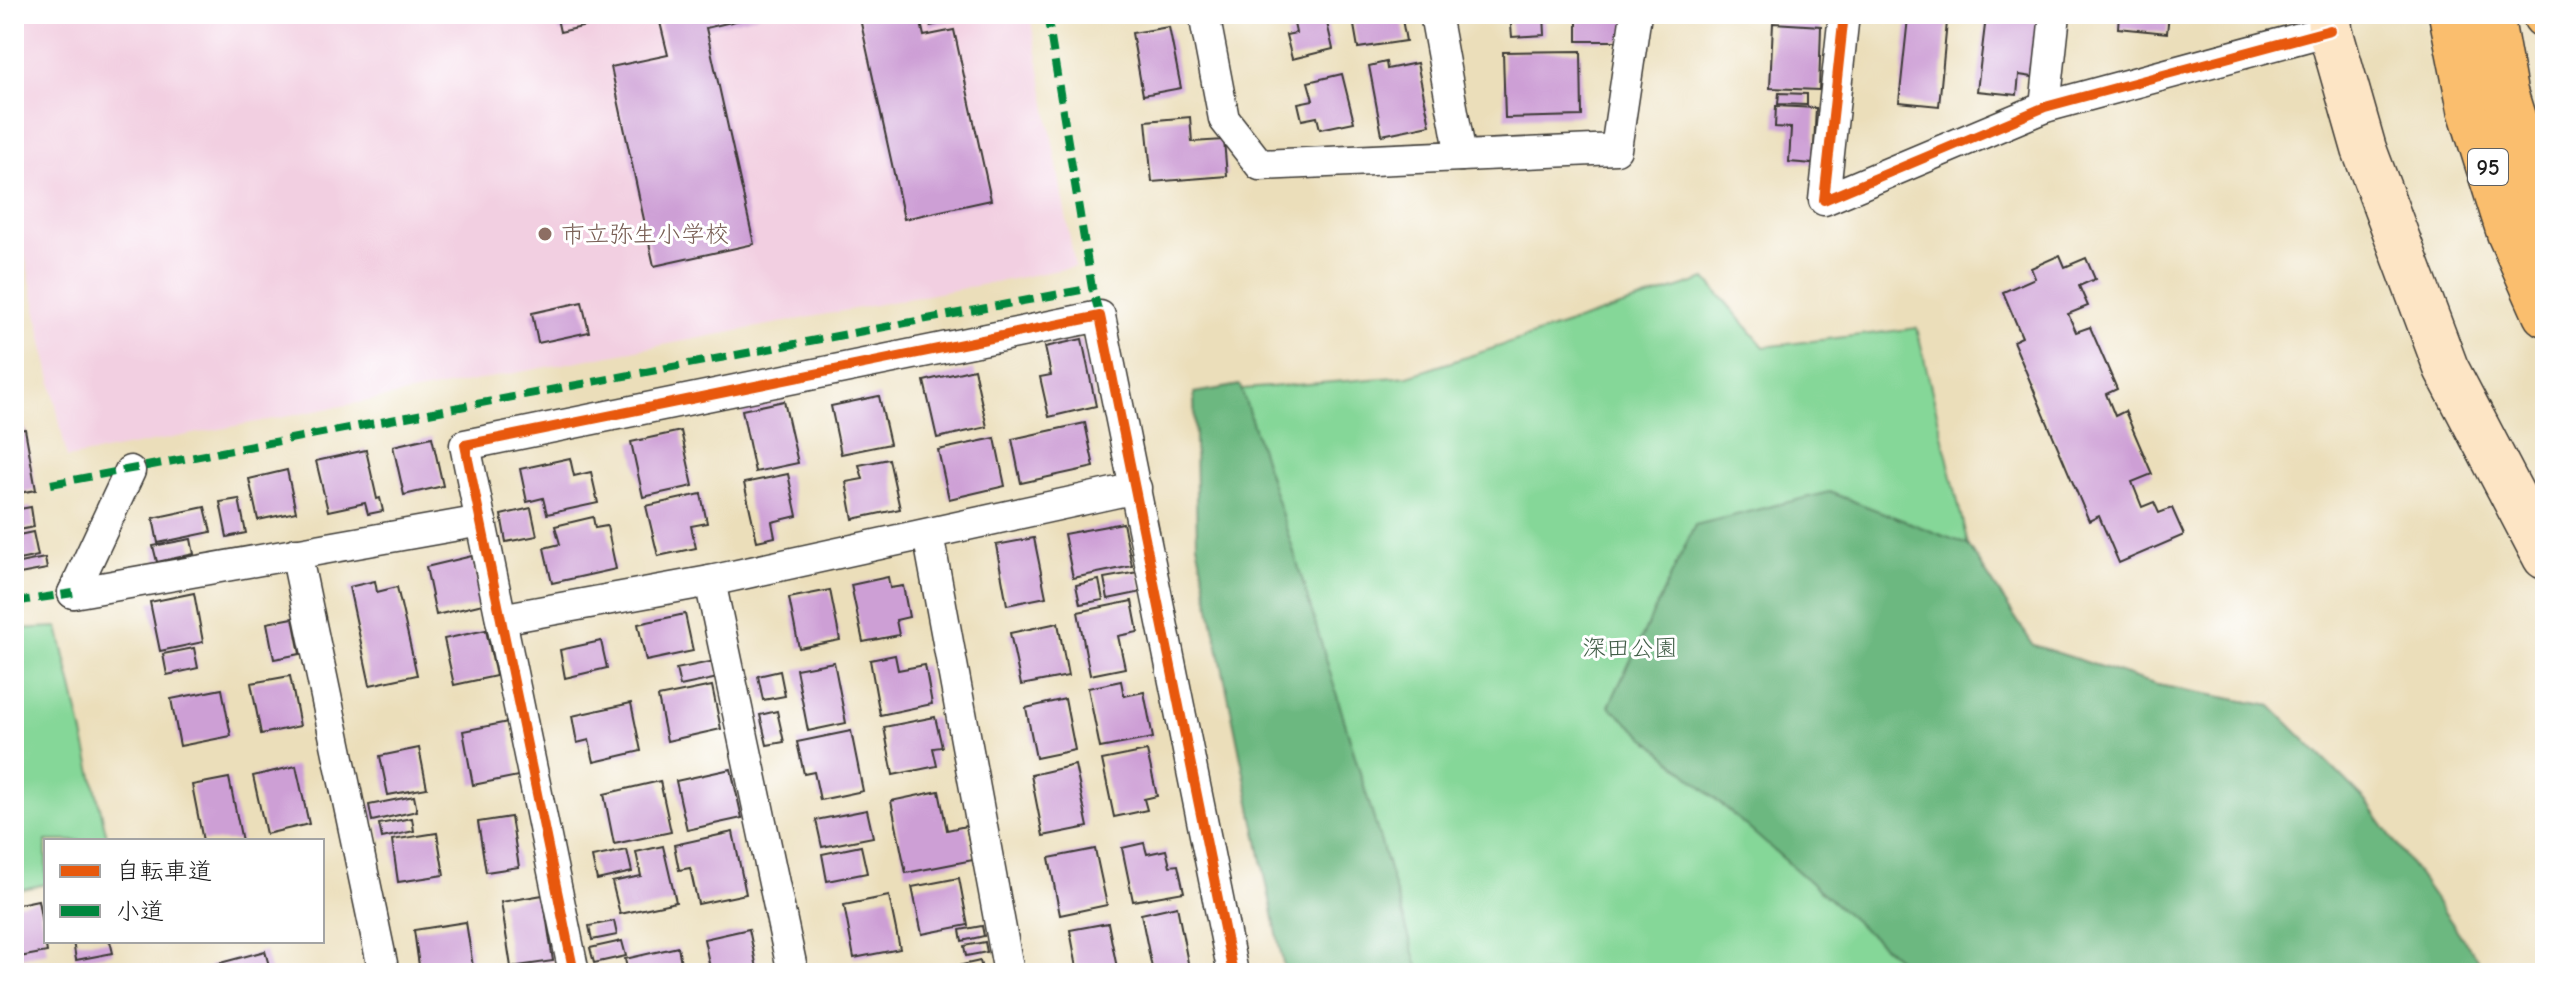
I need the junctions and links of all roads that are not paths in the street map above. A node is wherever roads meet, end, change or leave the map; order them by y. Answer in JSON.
{"nodes":[{"id":1,"x":1204,"y":14,"type":"edge"},
{"id":2,"x":1435,"y":14,"type":"edge"},
{"id":3,"x":1636,"y":14,"type":"edge"},
{"id":4,"x":1844,"y":14,"type":"edge"},
{"id":5,"x":2055,"y":14,"type":"edge"},
{"id":6,"x":2451,"y":14,"type":"edge"},
{"id":7,"x":2491,"y":14,"type":"edge"},
{"id":8,"x":2330,"y":22,"type":"edge"},
{"id":9,"x":2045,"y":107,"type":"junction"},
{"id":10,"x":1461,"y":156,"type":"junction"},
{"id":11,"x":2545,"y":219,"type":"edge"},
{"id":12,"x":2545,"y":314,"type":"edge"},
{"id":13,"x":130,"y":471,"type":"dead end"},
{"id":14,"x":1136,"y":488,"type":"junction"},
{"id":15,"x":481,"y":521,"type":"junction"},
{"id":16,"x":928,"y":534,"type":"junction"},
{"id":17,"x":296,"y":553,"type":"junction"},
{"id":18,"x":2545,"y":557,"type":"edge"},
{"id":19,"x":710,"y":581,"type":"junction"},
{"id":20,"x":501,"y":619,"type":"junction"},
{"id":21,"x":384,"y":973,"type":"edge"},
{"id":22,"x":574,"y":973,"type":"edge"},
{"id":23,"x":793,"y":973,"type":"edge"},
{"id":24,"x":1009,"y":973,"type":"edge"},
{"id":25,"x":1233,"y":973,"type":"edge"}],
"edges":[{"from":1,"to":10,"type":"street"},
{"from":2,"to":10,"type":"street"},
{"from":3,"to":10,"type":"street"},
{"from":4,"to":9,"type":"street"},
{"from":5,"to":9,"type":"street"},
{"from":6,"to":12,"type":"main road","number":"95"},
{"from":7,"to":11,"type":"main road","number":"95"},
{"from":8,"to":9,"type":"street"},
{"from":8,"to":18,"type":"street"},
{"from":13,"to":17,"type":"street"},
{"from":14,"to":15,"type":"street"},
{"from":14,"to":16,"type":"street"},
{"from":14,"to":25,"type":"street"},
{"from":15,"to":17,"type":"street"},
{"from":15,"to":20,"type":"street"},
{"from":16,"to":19,"type":"street"},
{"from":16,"to":24,"type":"street"},
{"from":17,"to":21,"type":"street"},
{"from":19,"to":20,"type":"street"},
{"from":19,"to":23,"type":"street"},
{"from":20,"to":22,"type":"street"}]}
